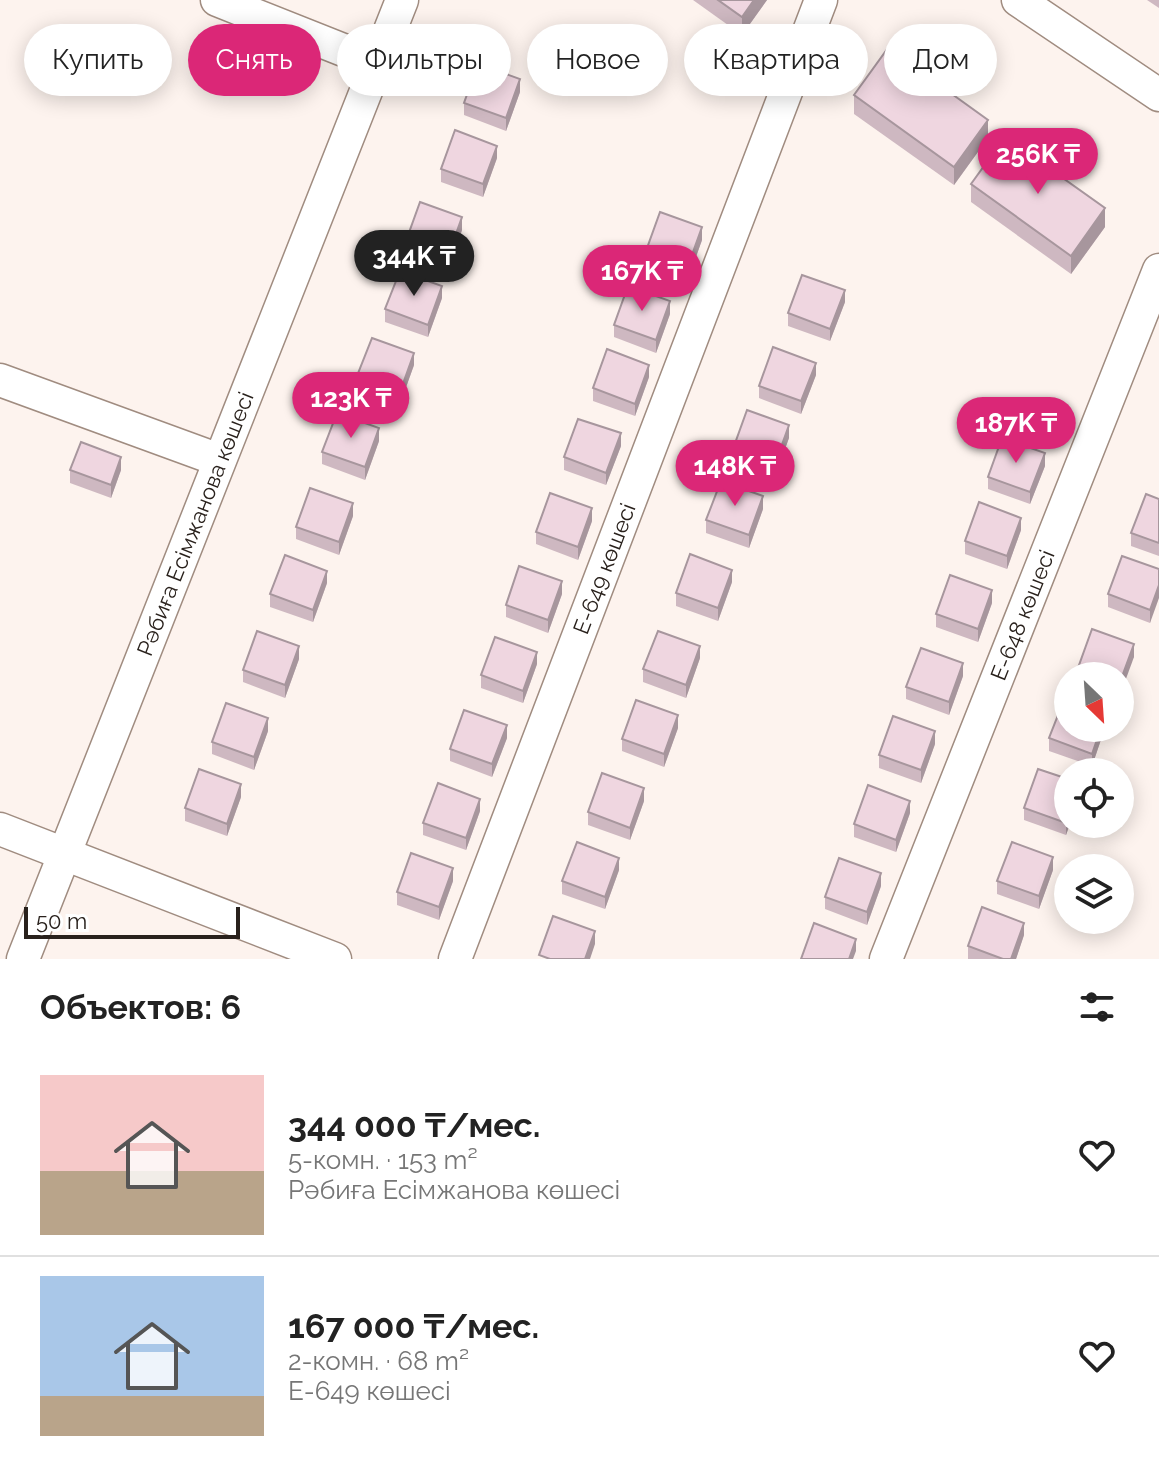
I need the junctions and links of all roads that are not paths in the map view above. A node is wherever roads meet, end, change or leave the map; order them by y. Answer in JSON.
{"nodes":[{"id":1,"x":217,"y":0,"type":"edge"},
{"id":2,"x":402,"y":0,"type":"edge"},
{"id":3,"x":821,"y":0,"type":"edge"},
{"id":4,"x":1018,"y":0,"type":"edge"},
{"id":5,"x":392,"y":24,"type":"edge"},
{"id":6,"x":337,"y":48,"type":"edge"},
{"id":7,"x":1159,"y":95,"type":"edge"},
{"id":8,"x":363,"y":96,"type":"edge"},
{"id":9,"x":1159,"y":270,"type":"edge"},
{"id":10,"x":0,"y":380,"type":"edge"},
{"id":11,"x":219,"y":460,"type":"junction"},
{"id":12,"x":0,"y":829,"type":"edge"},
{"id":13,"x":63,"y":854,"type":"junction"},
{"id":14,"x":23,"y":959,"type":"edge"},
{"id":15,"x":335,"y":959,"type":"edge"},
{"id":16,"x":455,"y":959,"type":"edge"},
{"id":17,"x":886,"y":959,"type":"edge"}],
"edges":[{"from":1,"to":6,"type":"street"},
{"from":2,"to":5,"type":"street","name":"Рәбиға Есімжанова көшесі"},
{"from":3,"to":16,"type":"street","name":"Е-649 көшесі"},
{"from":4,"to":7,"type":"street"},
{"from":8,"to":11,"type":"street","name":"Рәбиға Есімжанова көшесі"},
{"from":9,"to":17,"type":"street","name":"Е-648 көшесі"},
{"from":10,"to":11,"type":"street"},
{"from":11,"to":13,"type":"street","name":"Рәбиға Есімжанова көшесі"},
{"from":12,"to":13,"type":"street"},
{"from":13,"to":14,"type":"street","name":"Рәбиға Есімжанова көшесі"},
{"from":13,"to":15,"type":"street"}]}
